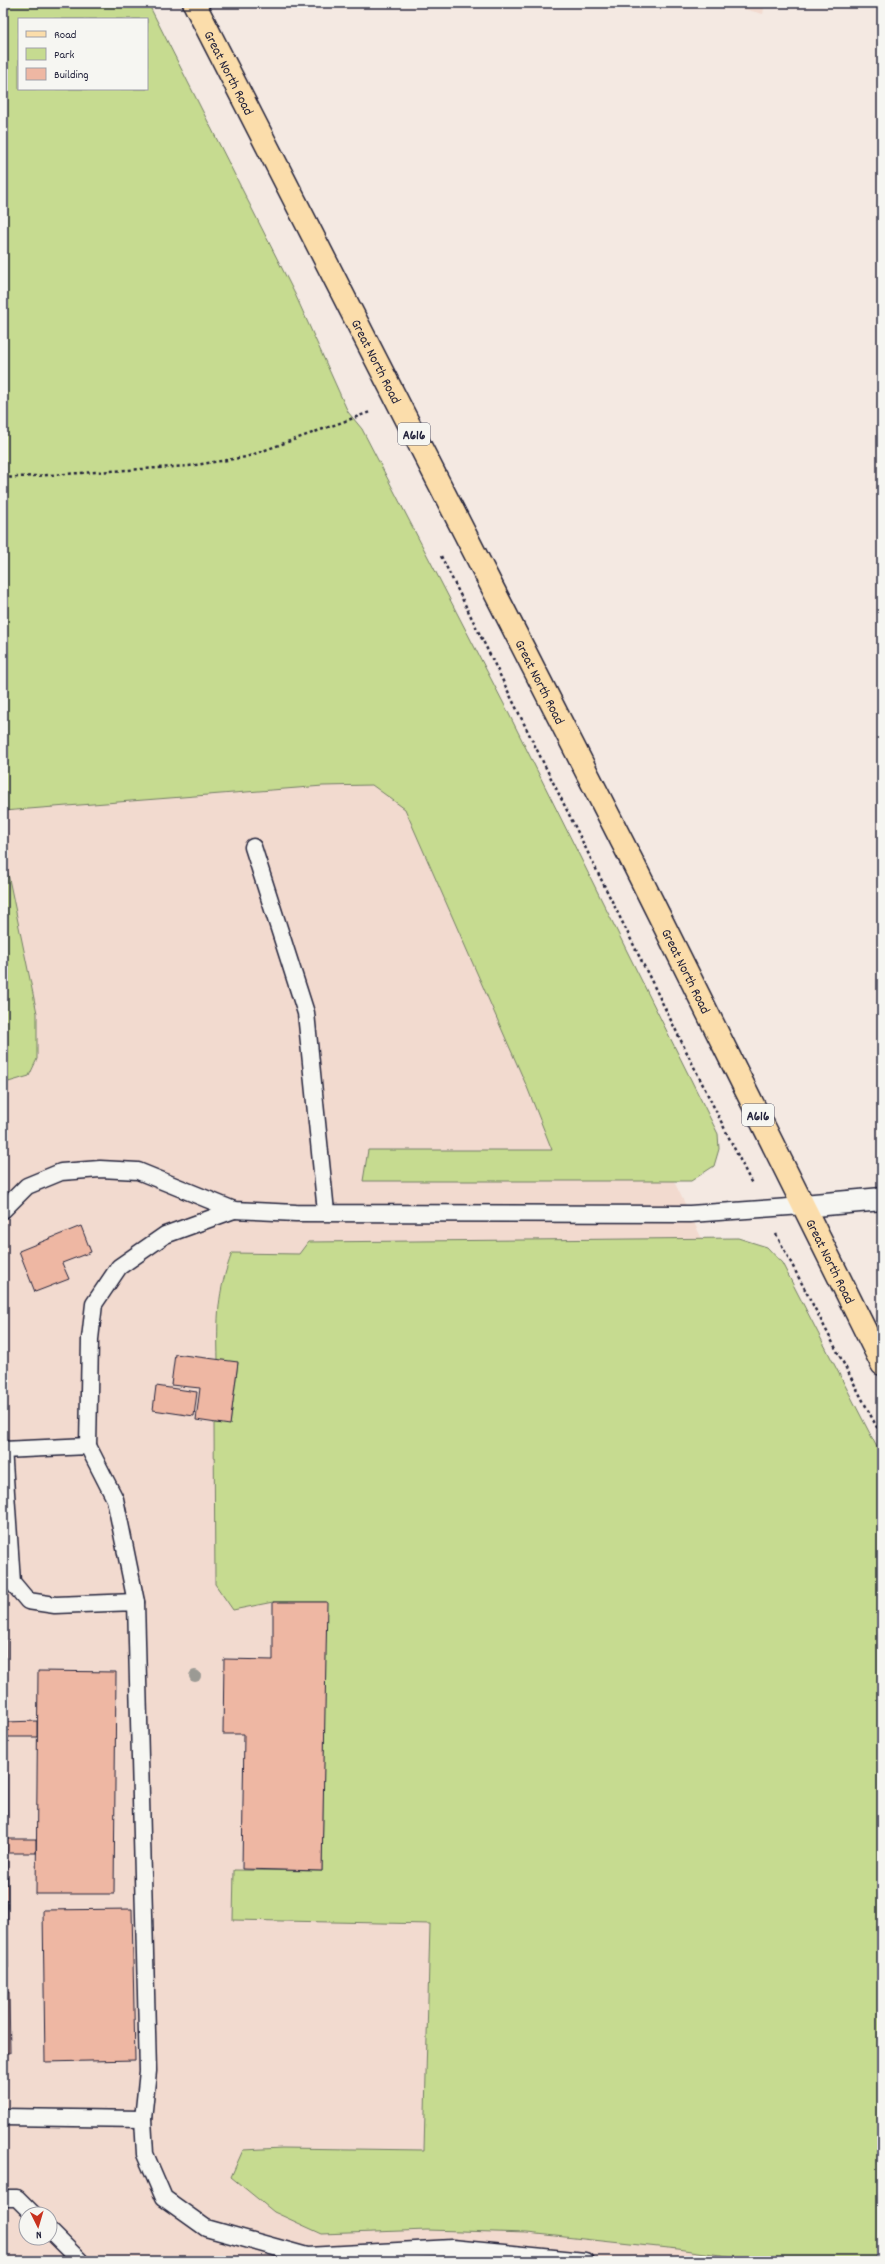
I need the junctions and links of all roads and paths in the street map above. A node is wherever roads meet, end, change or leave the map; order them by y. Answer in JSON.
{"nodes":[{"id":1,"x":194,"y":3,"type":"edge"},
{"id":2,"x":366,"y":405,"type":"dead end"},
{"id":3,"x":370,"y":412,"type":"junction"},
{"id":4,"x":373,"y":420,"type":"dead end"},
{"id":5,"x":3,"y":478,"type":"edge"},
{"id":6,"x":440,"y":555,"type":"dead end"},
{"id":7,"x":253,"y":847,"type":"dead end"},
{"id":8,"x":882,"y":1198,"type":"edge"},
{"id":9,"x":803,"y":1206,"type":"junction"},
{"id":10,"x":763,"y":1209,"type":"junction"},
{"id":11,"x":3,"y":1210,"type":"edge"},
{"id":12,"x":234,"y":1210,"type":"junction"},
{"id":13,"x":326,"y":1212,"type":"junction"},
{"id":14,"x":882,"y":1364,"type":"edge"},
{"id":15,"x":882,"y":1437,"type":"edge"},
{"id":16,"x":88,"y":1446,"type":"junction"},
{"id":17,"x":3,"y":1449,"type":"edge"},
{"id":18,"x":136,"y":1602,"type":"junction"},
{"id":19,"x":3,"y":2117,"type":"edge"},
{"id":20,"x":143,"y":2119,"type":"junction"},
{"id":21,"x":3,"y":2198,"type":"edge"},
{"id":22,"x":25,"y":2206,"type":"edge"},
{"id":23,"x":58,"y":2239,"type":"edge"},
{"id":24,"x":80,"y":2261,"type":"edge"},
{"id":25,"x":585,"y":2261,"type":"edge"}],
"edges":[{"from":1,"to":9,"type":"main road","name":"Great North Road","number":"A616"},
{"from":2,"to":3,"type":"path"},
{"from":3,"to":4,"type":"path"},
{"from":3,"to":5,"type":"path"},
{"from":6,"to":10,"type":"path"},
{"from":7,"to":13,"type":"lane"},
{"from":8,"to":9,"type":"street"},
{"from":9,"to":10,"type":"lane"},
{"from":9,"to":14,"type":"main road","name":"Great North Road","number":"A616"},
{"from":10,"to":13,"type":"lane"},
{"from":10,"to":15,"type":"path"},
{"from":11,"to":12,"type":"lane"},
{"from":12,"to":13,"type":"lane"},
{"from":12,"to":16,"type":"lane"},
{"from":16,"to":17,"type":"lane"},
{"from":16,"to":18,"type":"lane"},
{"from":17,"to":18,"type":"lane"},
{"from":18,"to":20,"type":"lane"},
{"from":19,"to":20,"type":"lane"},
{"from":20,"to":25,"type":"lane"},
{"from":21,"to":22,"type":"lane"},
{"from":23,"to":24,"type":"lane"}]}
